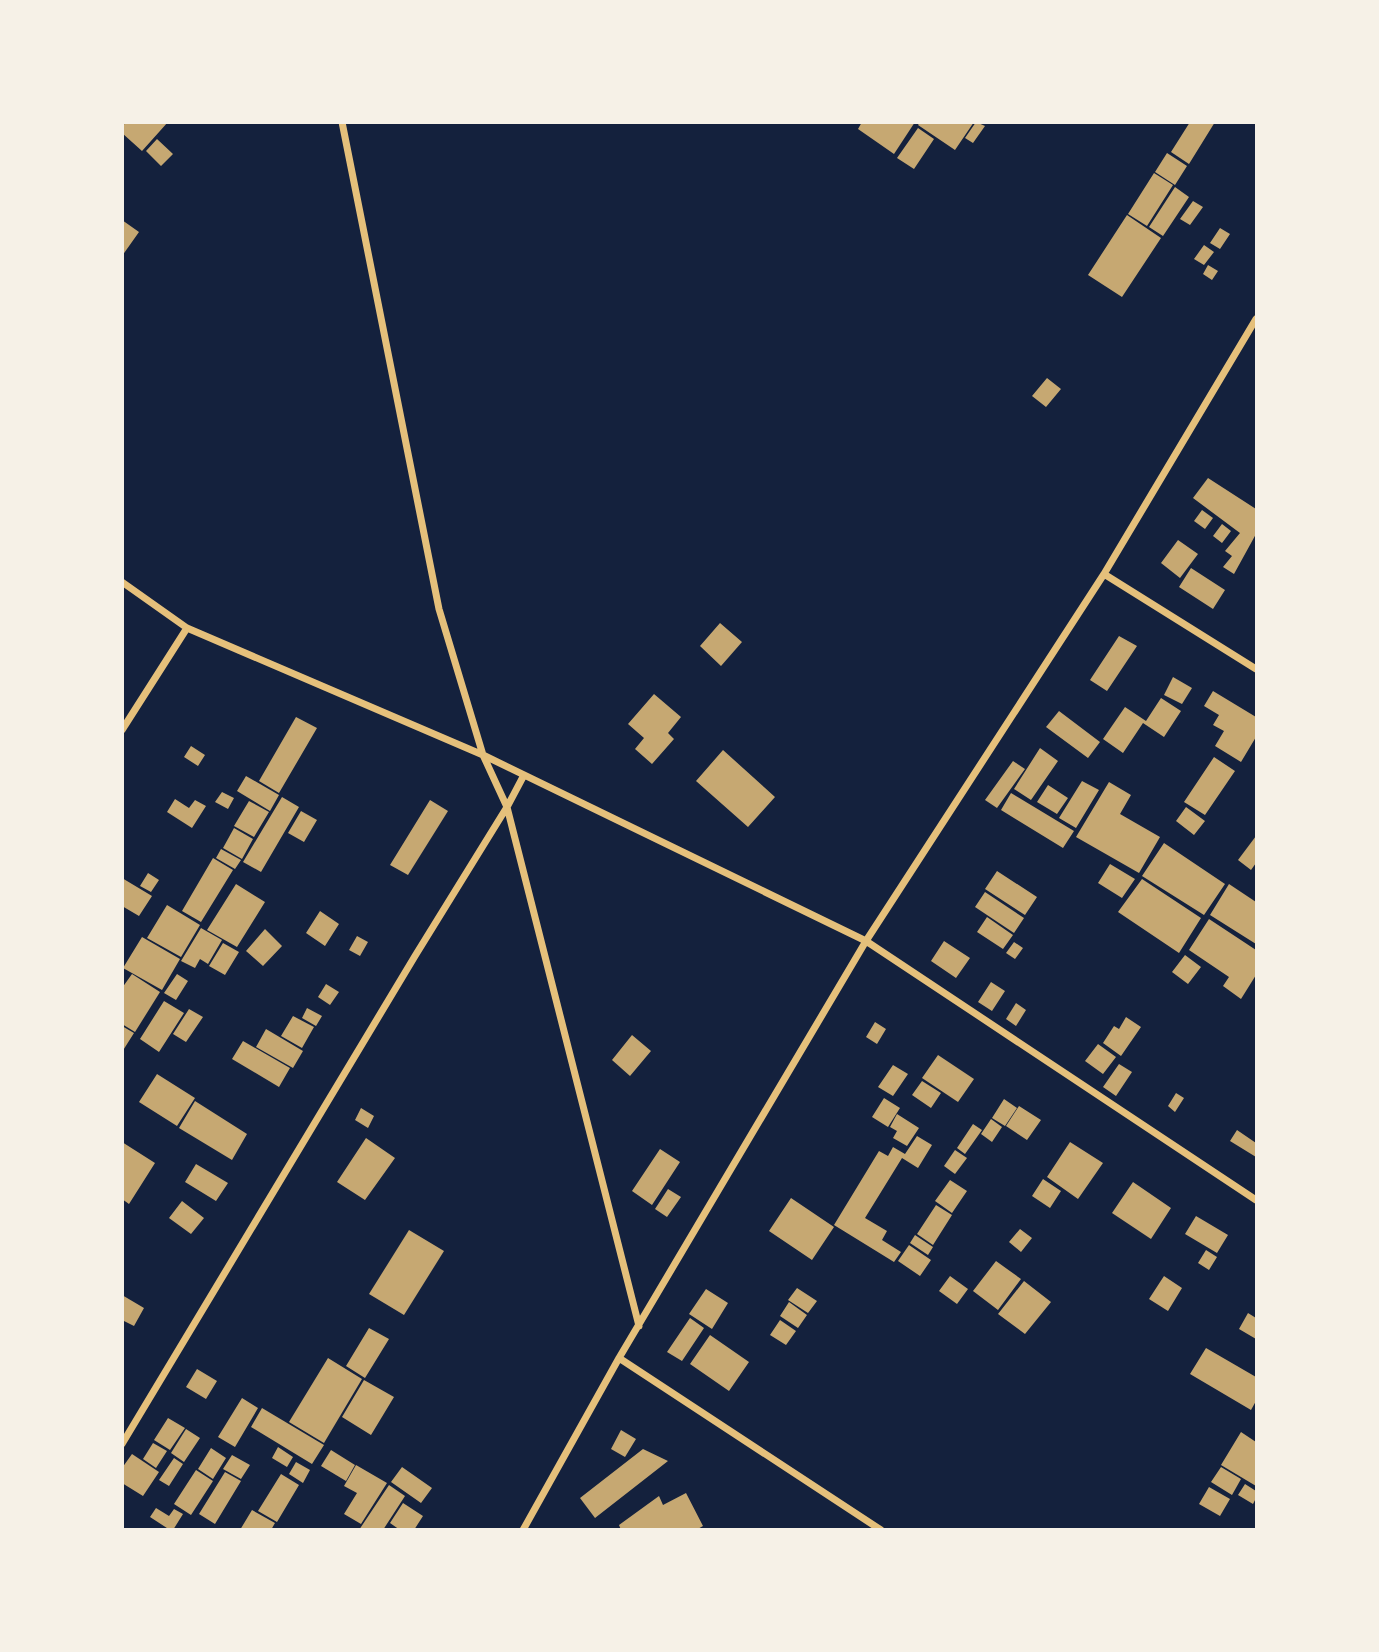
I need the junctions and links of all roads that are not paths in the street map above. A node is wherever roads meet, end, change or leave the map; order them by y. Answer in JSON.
{"nodes":[{"id":1,"x":342,"y":122,"type":"edge"},
{"id":2,"x":1256,"y":319,"type":"edge"},
{"id":3,"x":1104,"y":574,"type":"junction"},
{"id":4,"x":122,"y":582,"type":"edge"},
{"id":5,"x":187,"y":628,"type":"junction"},
{"id":6,"x":1256,"y":669,"type":"edge"},
{"id":7,"x":122,"y":730,"type":"edge"},
{"id":8,"x":483,"y":755,"type":"junction"},
{"id":9,"x":524,"y":775,"type":"junction"},
{"id":10,"x":507,"y":807,"type":"junction"},
{"id":11,"x":866,"y":941,"type":"junction"},
{"id":12,"x":1256,"y":1200,"type":"edge"},
{"id":13,"x":639,"y":1326,"type":"junction"},
{"id":14,"x":619,"y":1358,"type":"junction"},
{"id":15,"x":122,"y":1444,"type":"edge"},
{"id":16,"x":523,"y":1530,"type":"edge"},
{"id":17,"x":881,"y":1530,"type":"edge"}],
"edges":[{"from":1,"to":8,"type":"street"},
{"from":2,"to":3,"type":"street"},
{"from":3,"to":6,"type":"street"},
{"from":3,"to":11,"type":"street"},
{"from":4,"to":5,"type":"street"},
{"from":5,"to":7,"type":"street"},
{"from":5,"to":8,"type":"street"},
{"from":8,"to":9,"type":"street"},
{"from":8,"to":10,"type":"street"},
{"from":9,"to":10,"type":"street"},
{"from":9,"to":11,"type":"street"},
{"from":10,"to":13,"type":"street"},
{"from":10,"to":15,"type":"street"},
{"from":11,"to":12,"type":"street"},
{"from":11,"to":13,"type":"street"},
{"from":13,"to":14,"type":"street"},
{"from":14,"to":16,"type":"street"},
{"from":14,"to":17,"type":"street"}]}
